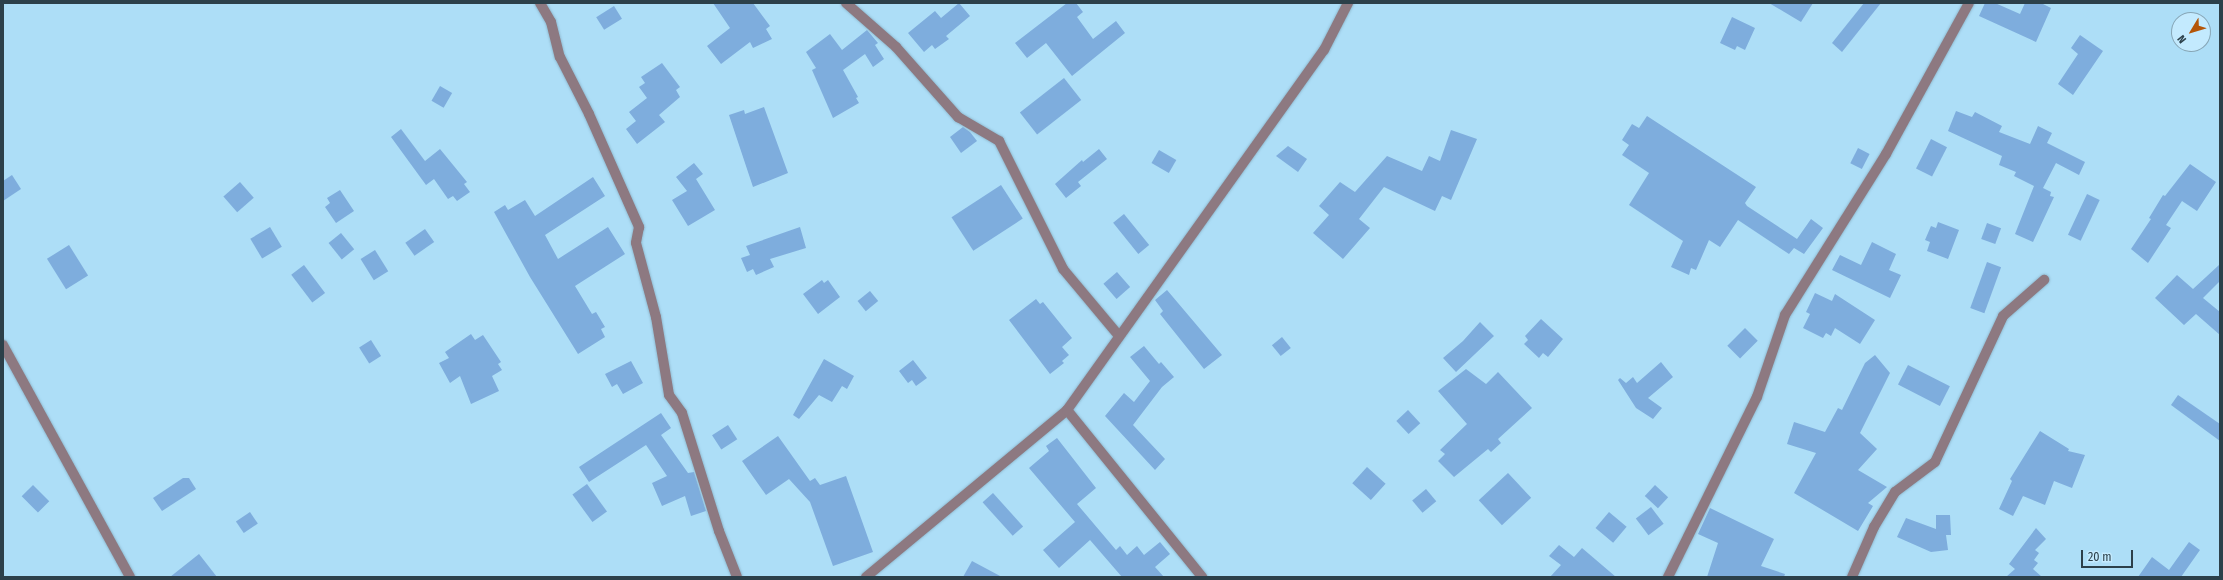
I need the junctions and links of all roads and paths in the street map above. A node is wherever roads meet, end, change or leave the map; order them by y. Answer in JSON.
{"nodes":[{"id":1,"x":540,"y":3,"type":"edge"},
{"id":2,"x":846,"y":3,"type":"edge"},
{"id":3,"x":1348,"y":3,"type":"edge"},
{"id":4,"x":1969,"y":3,"type":"edge"},
{"id":5,"x":2044,"y":280,"type":"dead end"},
{"id":6,"x":1119,"y":336,"type":"junction"},
{"id":7,"x":3,"y":345,"type":"edge"},
{"id":8,"x":1067,"y":410,"type":"junction"},
{"id":9,"x":130,"y":577,"type":"edge"},
{"id":10,"x":737,"y":577,"type":"edge"},
{"id":11,"x":866,"y":577,"type":"edge"},
{"id":12,"x":1202,"y":577,"type":"edge"},
{"id":13,"x":1668,"y":577,"type":"edge"},
{"id":14,"x":1852,"y":577,"type":"edge"}],
"edges":[{"from":1,"to":10,"type":"street"},
{"from":2,"to":6,"type":"street"},
{"from":3,"to":6,"type":"street"},
{"from":4,"to":13,"type":"street"},
{"from":5,"to":14,"type":"street"},
{"from":6,"to":8,"type":"street"},
{"from":7,"to":9,"type":"street"},
{"from":8,"to":11,"type":"street"},
{"from":8,"to":12,"type":"street"}]}
